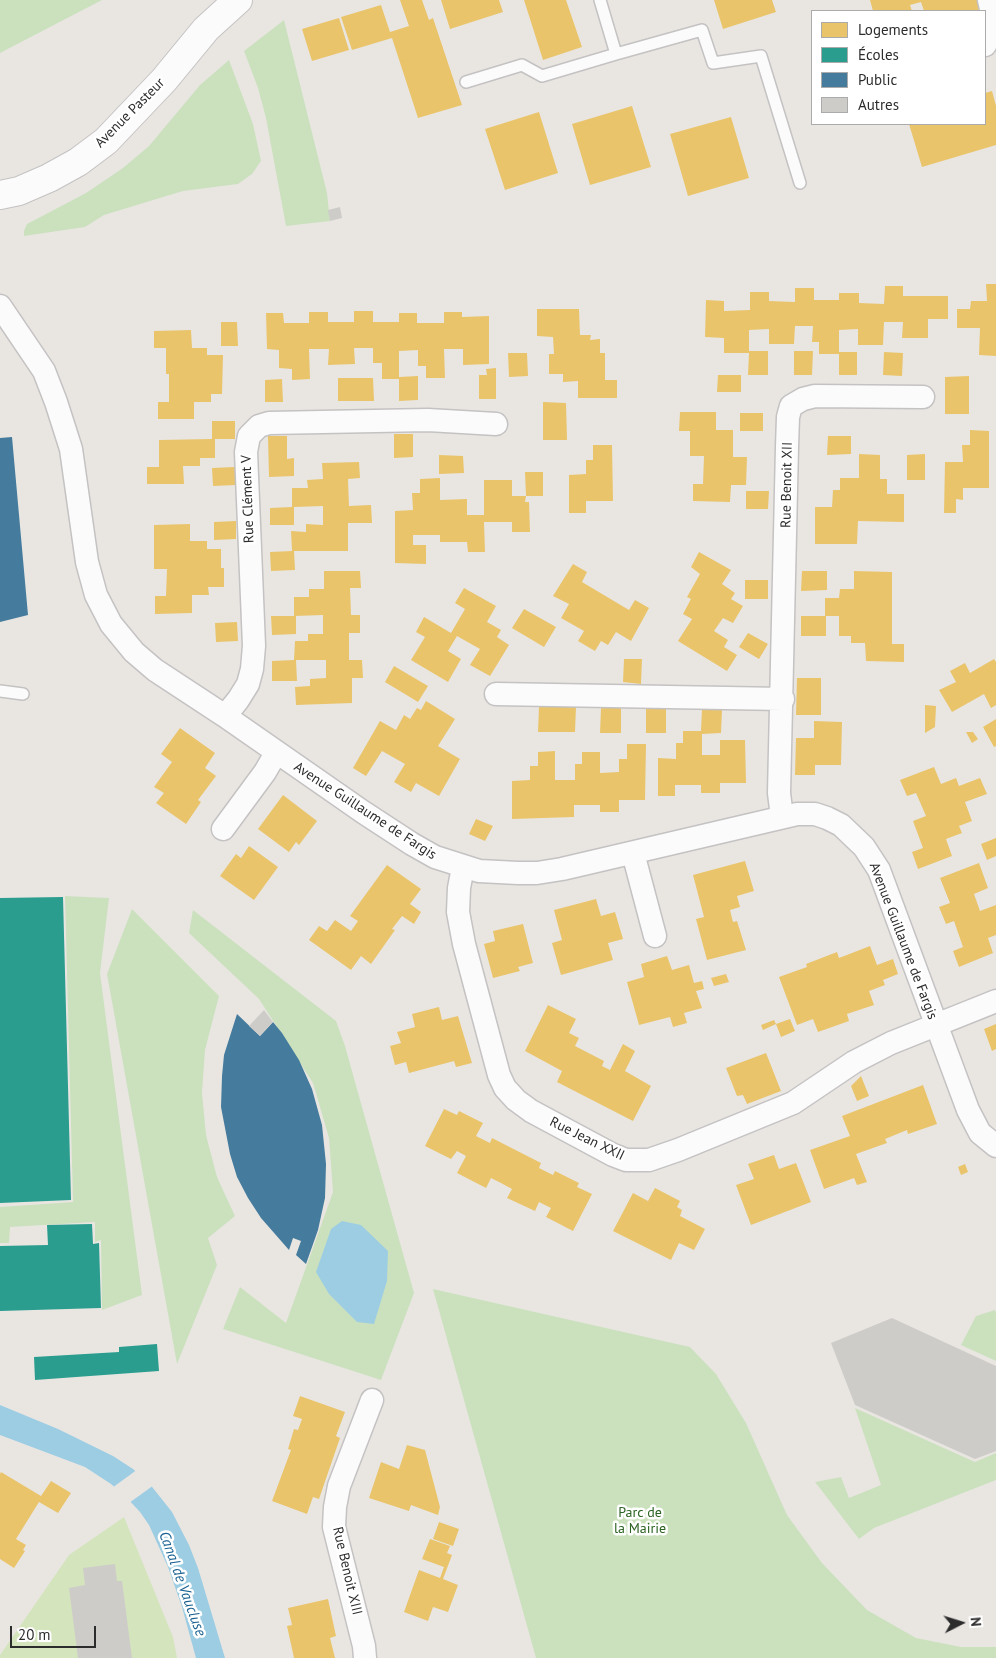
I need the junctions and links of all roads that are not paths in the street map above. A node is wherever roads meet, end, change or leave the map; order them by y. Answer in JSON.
{"nodes":[{"id":1,"x":238,"y":0,"type":"edge"},
{"id":2,"x":600,"y":0,"type":"edge"},
{"id":3,"x":988,"y":0,"type":"edge"},
{"id":4,"x":986,"y":43,"type":"edge"},
{"id":5,"x":616,"y":54,"type":"junction"},
{"id":6,"x":466,"y":82,"type":"dead end"},
{"id":7,"x":800,"y":183,"type":"dead end"},
{"id":8,"x":0,"y":196,"type":"edge"},
{"id":9,"x":0,"y":306,"type":"edge"},
{"id":10,"x":922,"y":397,"type":"dead end"},
{"id":11,"x":496,"y":424,"type":"dead end"},
{"id":12,"x":0,"y":691,"type":"edge"},
{"id":13,"x":23,"y":694,"type":"dead end"},
{"id":14,"x":496,"y":694,"type":"dead end"},
{"id":15,"x":782,"y":699,"type":"junction"},
{"id":16,"x":225,"y":716,"type":"junction"},
{"id":17,"x":276,"y":753,"type":"junction"},
{"id":18,"x":782,"y":817,"type":"junction"},
{"id":19,"x":223,"y":829,"type":"dead end"},
{"id":20,"x":634,"y":853,"type":"junction"},
{"id":21,"x":463,"y":867,"type":"junction"},
{"id":22,"x":655,"y":936,"type":"dead end"},
{"id":23,"x":996,"y":1001,"type":"edge"},
{"id":24,"x":936,"y":1025,"type":"junction"},
{"id":25,"x":996,"y":1146,"type":"edge"},
{"id":26,"x":372,"y":1400,"type":"dead end"},
{"id":27,"x":365,"y":1658,"type":"edge"}],
"edges":[{"from":1,"to":8,"type":"main road","name":"Avenue Pasteur"},
{"from":2,"to":5,"type":"lane"},
{"from":3,"to":4,"type":"street"},
{"from":5,"to":6,"type":"lane"},
{"from":5,"to":7,"type":"lane"},
{"from":9,"to":16,"type":"street","name":"Avenue Guillaume de Fargis"},
{"from":10,"to":15,"type":"street","name":"Rue Benoit XII"},
{"from":11,"to":16,"type":"street","name":"Rue Clément V"},
{"from":12,"to":13,"type":"lane"},
{"from":14,"to":15,"type":"street"},
{"from":15,"to":18,"type":"street","name":"Rue Benoit XII"},
{"from":16,"to":17,"type":"street","name":"Avenue Guillaume de Fargis"},
{"from":17,"to":19,"type":"street"},
{"from":17,"to":21,"type":"street","name":"Avenue Guillaume de Fargis"},
{"from":18,"to":20,"type":"street","name":"Avenue Guillaume de Fargis"},
{"from":18,"to":24,"type":"street","name":"Avenue Guillaume de Fargis"},
{"from":20,"to":21,"type":"street","name":"Avenue Guillaume de Fargis"},
{"from":20,"to":22,"type":"street"},
{"from":21,"to":24,"type":"street","name":"Rue Jean XXII"},
{"from":23,"to":24,"type":"street","name":"Rue Jean XXII"},
{"from":24,"to":25,"type":"street","name":"Avenue Guillaume de Fargis"},
{"from":26,"to":27,"type":"street","name":"Rue Benoit XIII"}]}
